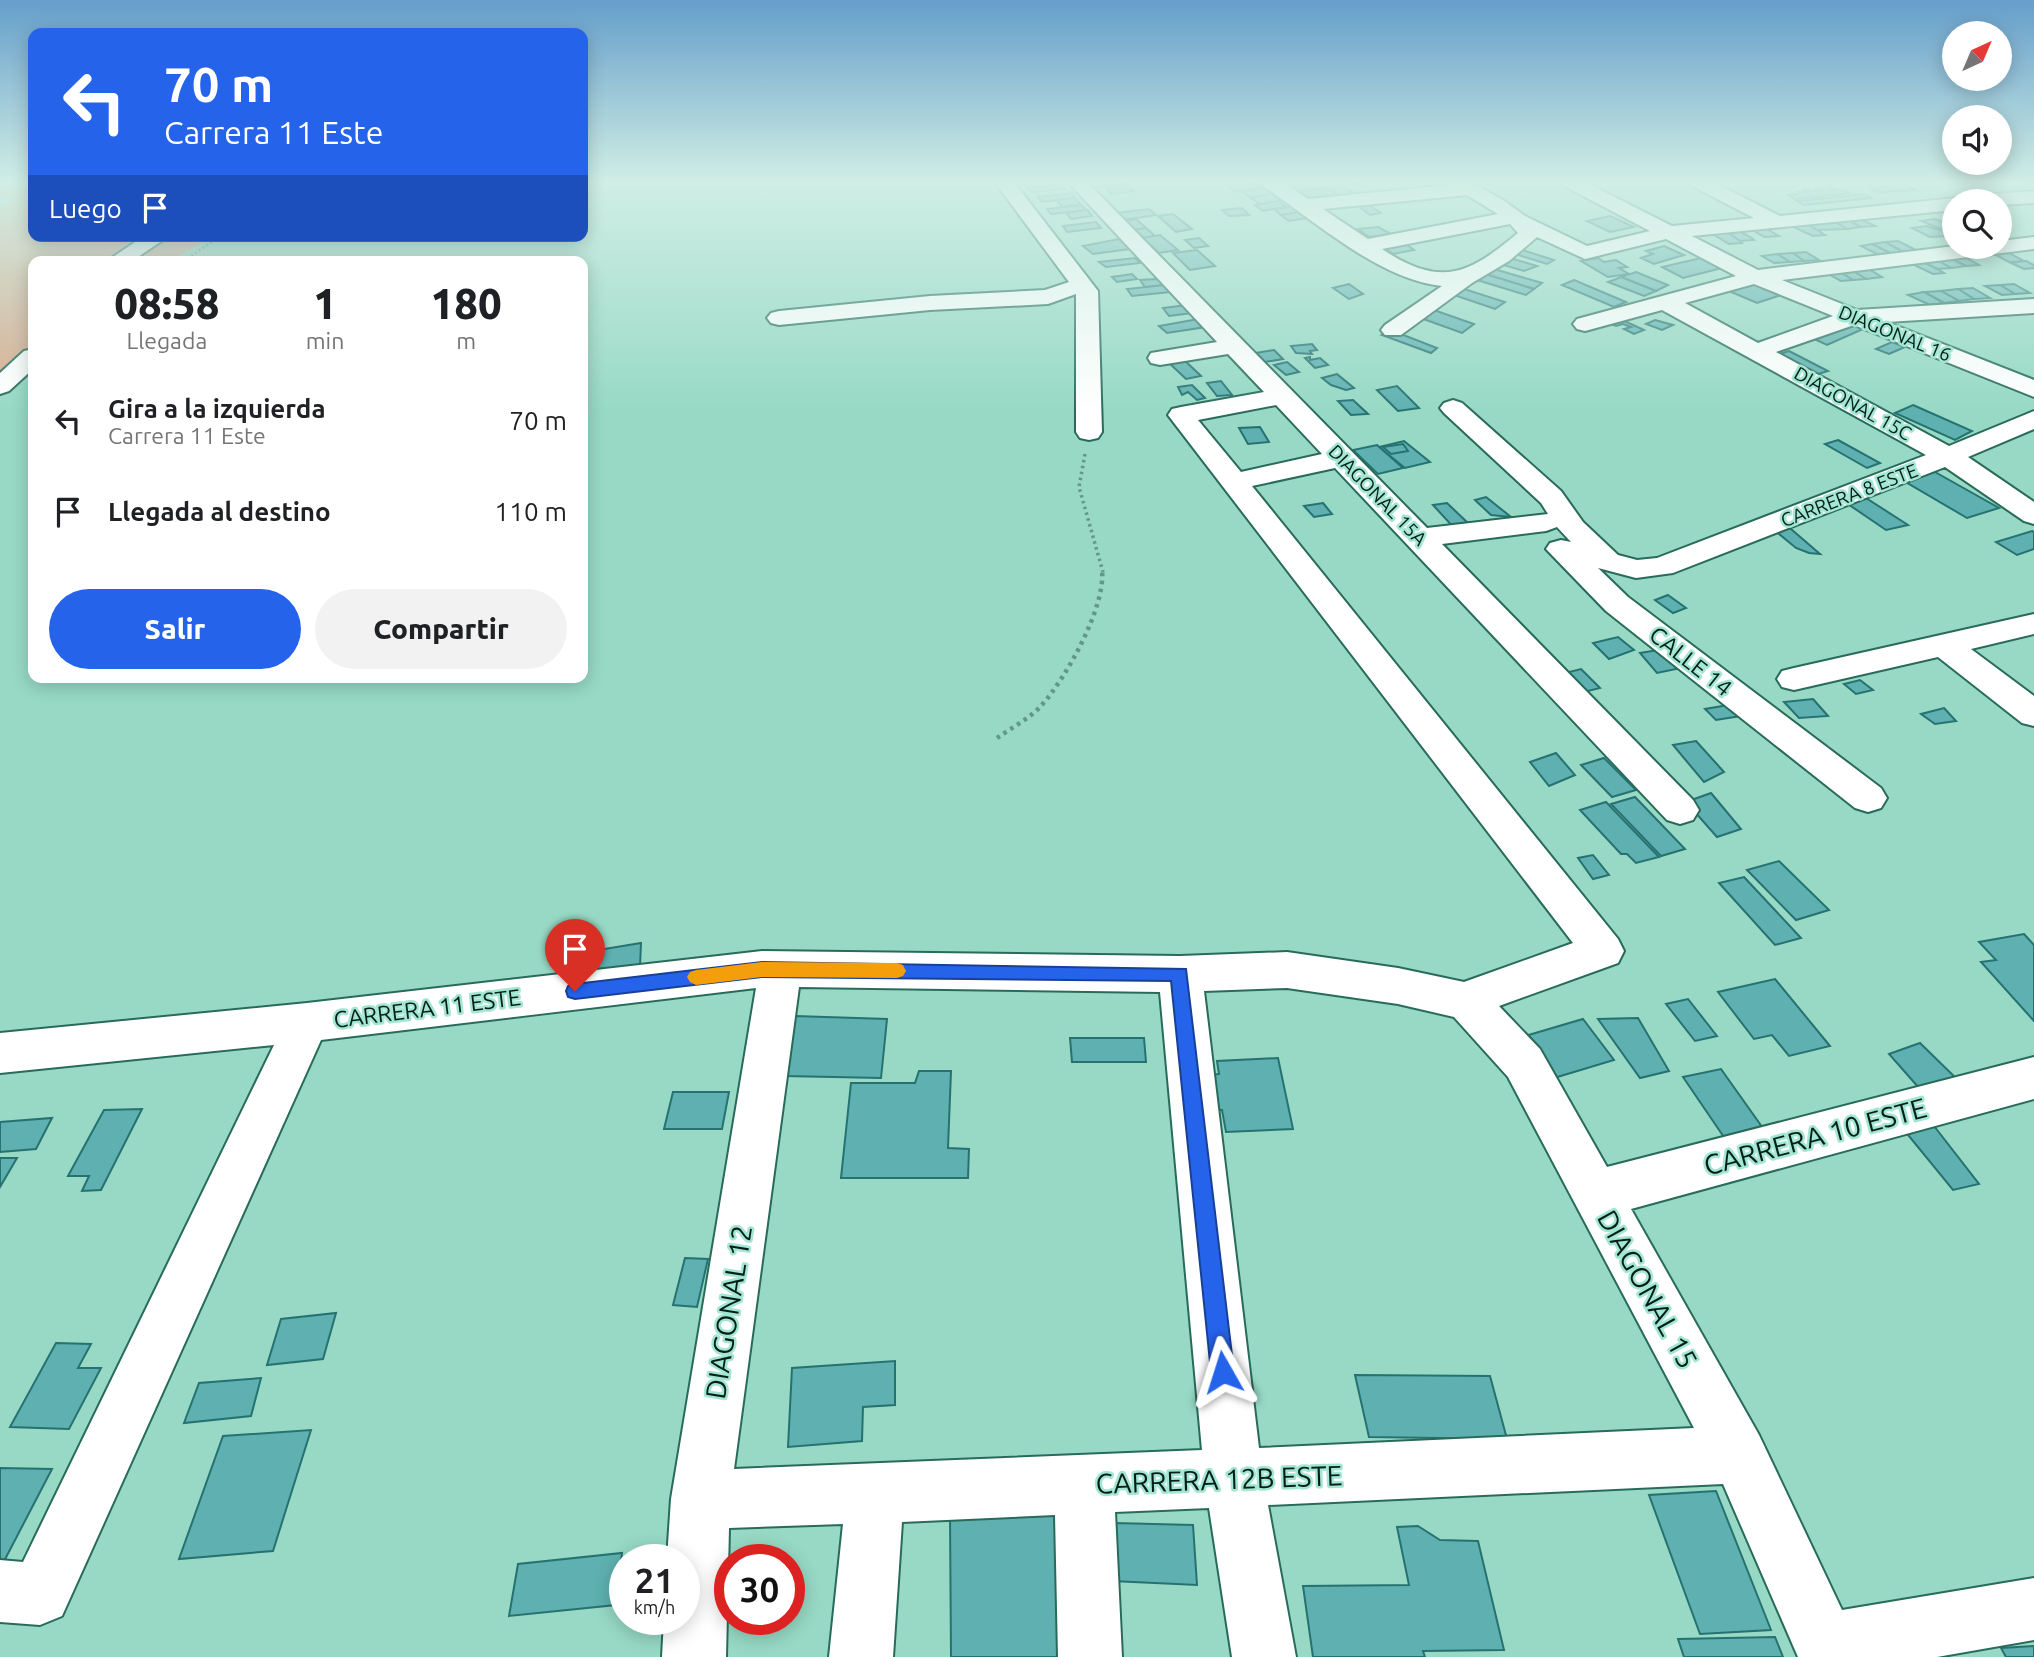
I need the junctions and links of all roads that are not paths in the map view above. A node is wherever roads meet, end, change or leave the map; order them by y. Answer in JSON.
{"nodes":[{"id":1,"x":1060,"y":258,"type":"edge"},
{"id":2,"x":1151,"y":258,"type":"edge"},
{"id":3,"x":1382,"y":258,"type":"edge"},
{"id":4,"x":1499,"y":258,"type":"edge"},
{"id":5,"x":1717,"y":258,"type":"edge"},
{"id":6,"x":1893,"y":258,"type":"edge"},
{"id":7,"x":1755,"y":277,"type":"junction"},
{"id":8,"x":1457,"y":279,"type":"junction"},
{"id":9,"x":1080,"y":285,"type":"junction"},
{"id":10,"x":1665,"y":302,"type":"junction"},
{"id":11,"x":2033,"y":308,"type":"edge"},
{"id":12,"x":1854,"y":317,"type":"junction"},
{"id":13,"x":779,"y":318,"type":"dead end"},
{"id":14,"x":1585,"y":324,"type":"dead end"},
{"id":15,"x":1393,"y":330,"type":"dead end"},
{"id":16,"x":1235,"y":346,"type":"junction"},
{"id":17,"x":1757,"y":351,"type":"junction"},
{"id":18,"x":1160,"y":358,"type":"dead end"},
{"id":19,"x":28,"y":361,"type":"edge"},
{"id":20,"x":0,"y":386,"type":"edge"},
{"id":21,"x":2034,"y":389,"type":"edge"},
{"id":22,"x":1283,"y":396,"type":"junction"},
{"id":23,"x":1453,"y":408,"type":"dead end"},
{"id":24,"x":2034,"y":419,"type":"edge"},
{"id":25,"x":1089,"y":432,"type":"road end"},
{"id":26,"x":1948,"y":456,"type":"junction"},
{"id":27,"x":1342,"y":458,"type":"junction"},
{"id":28,"x":1234,"y":482,"type":"junction"},
{"id":29,"x":1552,"y":514,"type":"junction"},
{"id":30,"x":2034,"y":515,"type":"edge"},
{"id":31,"x":1418,"y":538,"type":"junction"},
{"id":32,"x":2034,"y":624,"type":"edge"},
{"id":33,"x":1942,"y":643,"type":"junction"},
{"id":34,"x":1794,"y":679,"type":"dead end"},
{"id":35,"x":2034,"y":715,"type":"edge"},
{"id":36,"x":1868,"y":798,"type":"dead end"},
{"id":37,"x":1680,"y":810,"type":"dead end"},
{"id":38,"x":780,"y":969,"type":"junction"},
{"id":39,"x":1180,"y":974,"type":"junction"},
{"id":40,"x":1467,"y":1001,"type":"junction"},
{"id":41,"x":307,"y":1022,"type":"junction"},
{"id":42,"x":0,"y":1054,"type":"edge"},
{"id":43,"x":2034,"y":1078,"type":"edge"},
{"id":44,"x":1596,"y":1194,"type":"junction"},
{"id":45,"x":1739,"y":1455,"type":"junction"},
{"id":46,"x":1234,"y":1479,"type":"junction"},
{"id":47,"x":1084,"y":1485,"type":"junction"},
{"id":48,"x":875,"y":1494,"type":"junction"},
{"id":49,"x":700,"y":1499,"type":"junction"},
{"id":50,"x":0,"y":1591,"type":"edge"},
{"id":51,"x":2034,"y":1609,"type":"edge"},
{"id":52,"x":1828,"y":1651,"type":"edge"},
{"id":53,"x":694,"y":1657,"type":"edge"},
{"id":54,"x":861,"y":1657,"type":"edge"},
{"id":55,"x":1090,"y":1657,"type":"edge"},
{"id":56,"x":1264,"y":1657,"type":"edge"}],
"edges":[{"from":1,"to":9,"type":"street"},
{"from":2,"to":16,"type":"street","name":"DIAGONAL 15A"},
{"from":3,"to":8,"type":"street"},
{"from":4,"to":8,"type":"street"},
{"from":5,"to":7,"type":"street","name":"DIAGONAL 16"},
{"from":6,"to":7,"type":"street"},
{"from":7,"to":10,"type":"street"},
{"from":7,"to":12,"type":"street","name":"DIAGONAL 16"},
{"from":8,"to":15,"type":"street"},
{"from":9,"to":13,"type":"street"},
{"from":9,"to":25,"type":"street"},
{"from":10,"to":14,"type":"street"},
{"from":10,"to":17,"type":"street","name":"DIAGONAL 15C"},
{"from":11,"to":12,"type":"street"},
{"from":12,"to":17,"type":"street"},
{"from":12,"to":21,"type":"street","name":"DIAGONAL 16"},
{"from":16,"to":18,"type":"street"},
{"from":16,"to":22,"type":"street","name":"DIAGONAL 15A"},
{"from":17,"to":26,"type":"street","name":"DIAGONAL 15C"},
{"from":19,"to":20,"type":"street"},
{"from":22,"to":27,"type":"street","name":"DIAGONAL 15A"},
{"from":22,"to":28,"type":"street"},
{"from":23,"to":29,"type":"street"},
{"from":24,"to":26,"type":"street","name":"CARRERA 8 ESTE"},
{"from":26,"to":29,"type":"street","name":"CARRERA 8 ESTE"},
{"from":26,"to":30,"type":"street","name":"DIAGONAL 15C"},
{"from":27,"to":28,"type":"street"},
{"from":27,"to":31,"type":"street","name":"DIAGONAL 15A"},
{"from":28,"to":40,"type":"street"},
{"from":29,"to":31,"type":"street"},
{"from":29,"to":36,"type":"street","name":"CALLE 14"},
{"from":31,"to":37,"type":"street","name":"DIAGONAL 15A"},
{"from":32,"to":33,"type":"street"},
{"from":33,"to":34,"type":"street"},
{"from":33,"to":35,"type":"street"},
{"from":38,"to":39,"type":"street","name":"CARRERA 11 ESTE"},
{"from":38,"to":41,"type":"street","name":"CARRERA 11 ESTE"},
{"from":38,"to":49,"type":"street","name":"DIAGONAL 12"},
{"from":39,"to":40,"type":"street","name":"CARRERA 11 ESTE"},
{"from":39,"to":46,"type":"street"},
{"from":40,"to":44,"type":"street","name":"DIAGONAL 15"},
{"from":41,"to":42,"type":"street","name":"CARRERA 11 ESTE"},
{"from":41,"to":50,"type":"street"},
{"from":43,"to":44,"type":"street","name":"CARRERA 10 ESTE"},
{"from":44,"to":45,"type":"street","name":"DIAGONAL 15"},
{"from":45,"to":46,"type":"street","name":"CARRERA 12B ESTE"},
{"from":45,"to":52,"type":"street","name":"DIAGONAL 15"},
{"from":46,"to":47,"type":"street","name":"CARRERA 12B ESTE"},
{"from":46,"to":56,"type":"street"},
{"from":47,"to":48,"type":"street","name":"CARRERA 12B ESTE"},
{"from":47,"to":55,"type":"street"},
{"from":48,"to":49,"type":"street","name":"CARRERA 12B ESTE"},
{"from":48,"to":54,"type":"street"},
{"from":49,"to":53,"type":"street","name":"DIAGONAL 12"},
{"from":51,"to":52,"type":"street"}]}
